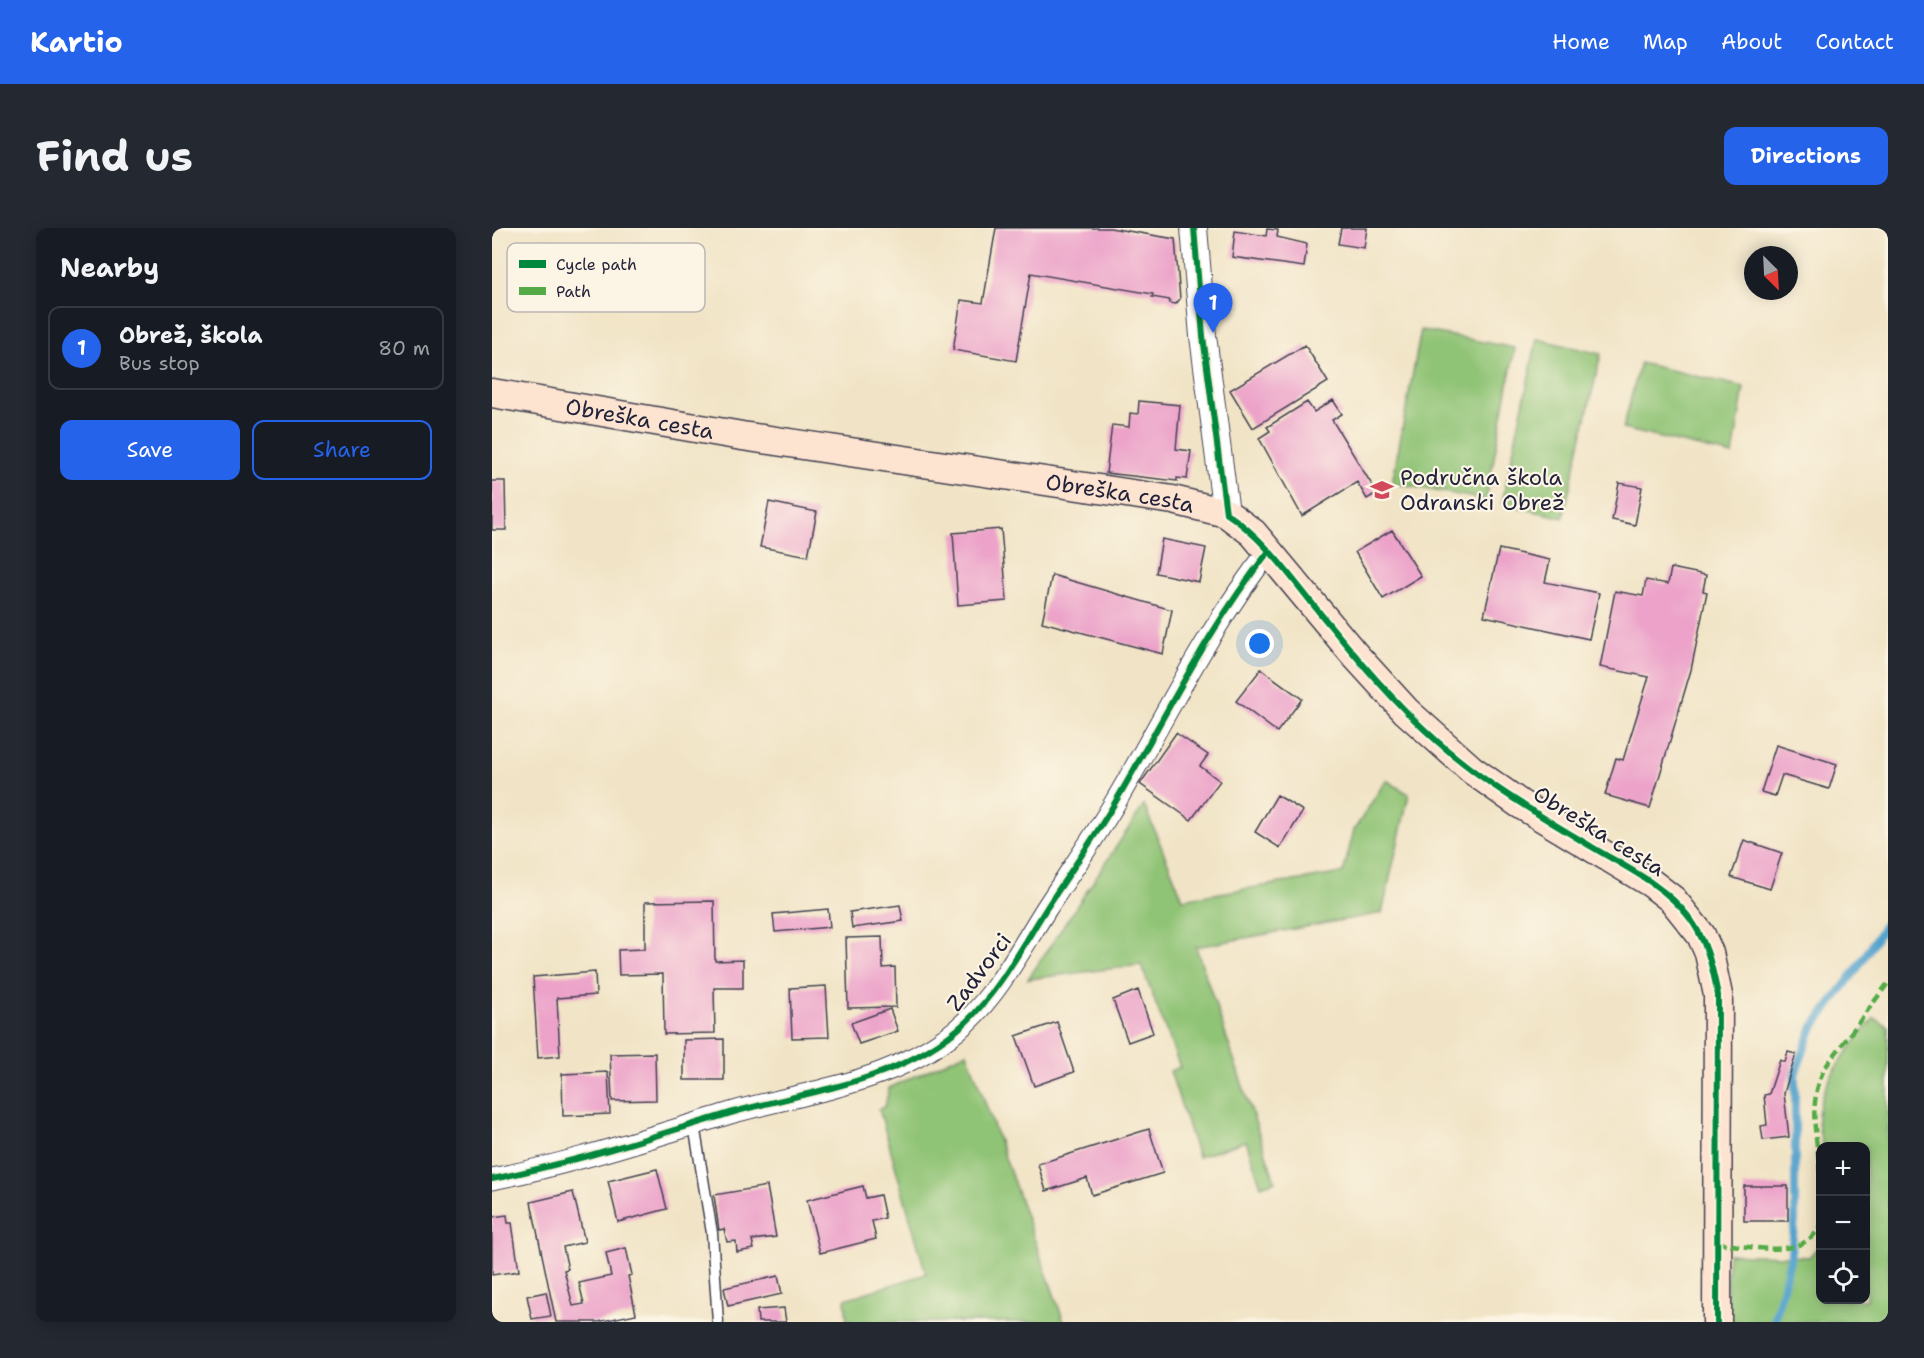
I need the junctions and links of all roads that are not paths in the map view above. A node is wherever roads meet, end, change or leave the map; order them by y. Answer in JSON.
{"nodes":[{"id":1,"x":1194,"y":228,"type":"edge"},
{"id":2,"x":492,"y":393,"type":"edge"},
{"id":3,"x":1226,"y":513,"type":"junction"},
{"id":4,"x":1269,"y":551,"type":"junction"},
{"id":5,"x":694,"y":1125,"type":"junction"},
{"id":6,"x":492,"y":1179,"type":"edge"},
{"id":7,"x":718,"y":1322,"type":"edge"},
{"id":8,"x":1716,"y":1322,"type":"edge"}],
"edges":[{"from":1,"to":3,"type":"street"},
{"from":2,"to":3,"type":"main road","name":"Obreška cesta"},
{"from":3,"to":4,"type":"main road","name":"Obreška cesta"},
{"from":4,"to":5,"type":"street","name":"Zadvorci"},
{"from":4,"to":8,"type":"main road","name":"Obreška cesta"},
{"from":5,"to":6,"type":"street","name":"Zadvorci"},
{"from":5,"to":7,"type":"lane"}]}
